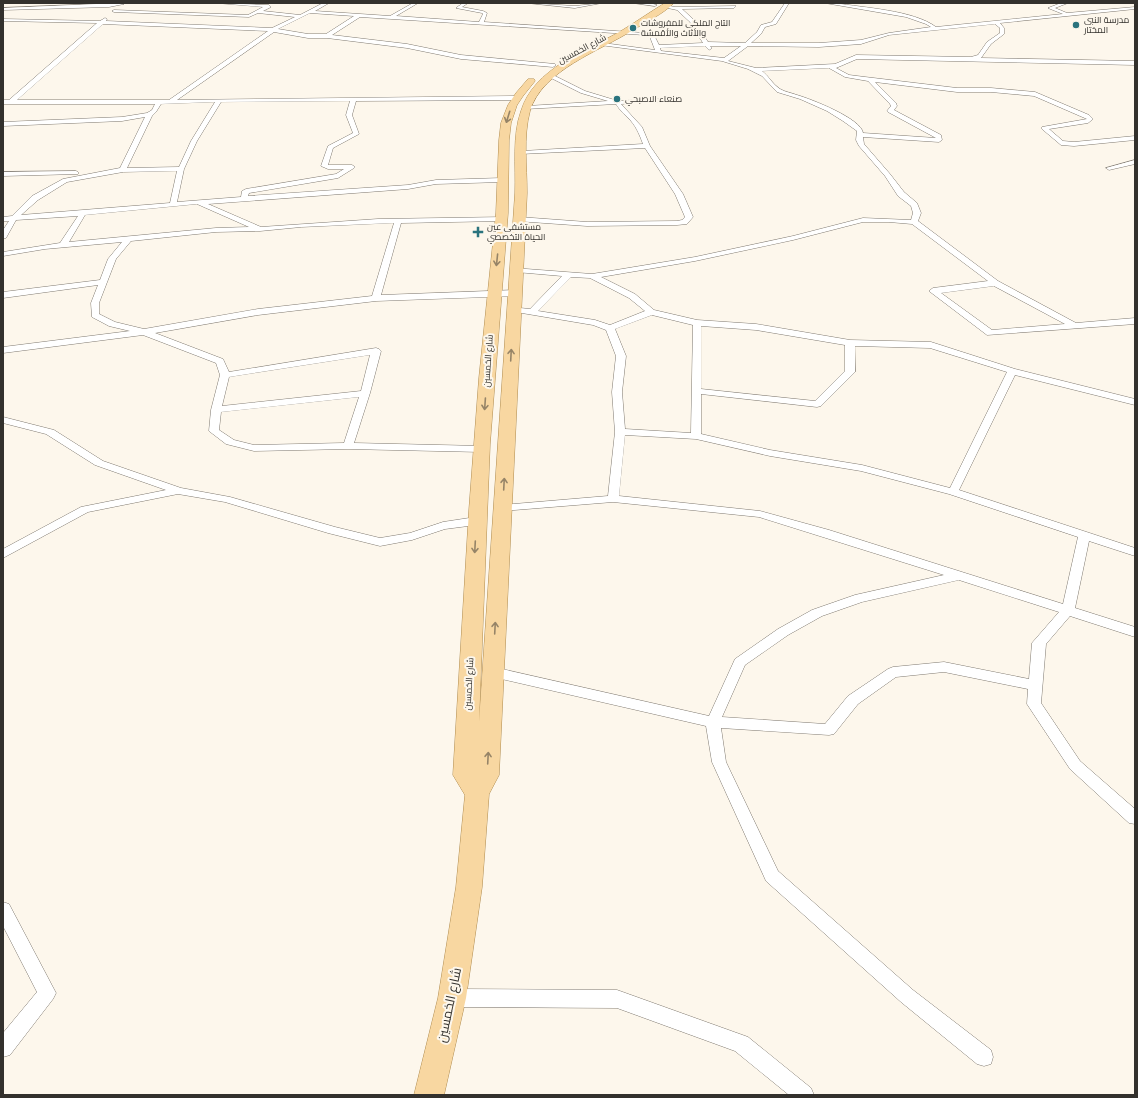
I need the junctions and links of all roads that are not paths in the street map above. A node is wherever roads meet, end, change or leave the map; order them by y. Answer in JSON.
{"nodes":[{"id":1,"x":3,"y":3,"type":"edge"},
{"id":2,"x":68,"y":3,"type":"edge"},
{"id":3,"x":123,"y":3,"type":"edge"},
{"id":4,"x":219,"y":3,"type":"edge"},
{"id":5,"x":327,"y":3,"type":"edge"},
{"id":6,"x":416,"y":3,"type":"edge"},
{"id":7,"x":466,"y":3,"type":"edge"},
{"id":8,"x":529,"y":3,"type":"edge"},
{"id":9,"x":600,"y":3,"type":"edge"},
{"id":10,"x":635,"y":3,"type":"edge"},
{"id":11,"x":787,"y":3,"type":"edge"},
{"id":12,"x":827,"y":3,"type":"edge"},
{"id":13,"x":1066,"y":3,"type":"edge"},
{"id":14,"x":16,"y":4,"type":"edge"},
{"id":15,"x":271,"y":4,"type":"edge"},
{"id":16,"x":872,"y":4,"type":"dead end"},
{"id":17,"x":62,"y":6,"type":"junction"},
{"id":18,"x":662,"y":6,"type":"edge"},
{"id":19,"x":169,"y":7,"type":"dead end"},
{"id":20,"x":734,"y":7,"type":"dead end"},
{"id":21,"x":858,"y":8,"type":"junction"},
{"id":22,"x":1135,"y":8,"type":"edge"},
{"id":23,"x":3,"y":9,"type":"edge"},
{"id":24,"x":114,"y":11,"type":"junction"},
{"id":25,"x":163,"y":12,"type":"junction"},
{"id":26,"x":258,"y":12,"type":"junction"},
{"id":27,"x":310,"y":12,"type":"junction"},
{"id":28,"x":359,"y":15,"type":"junction"},
{"id":29,"x":1071,"y":15,"type":"junction"},
{"id":30,"x":249,"y":16,"type":"junction"},
{"id":31,"x":301,"y":16,"type":"junction"},
{"id":32,"x":391,"y":17,"type":"junction"},
{"id":33,"x":3,"y":20,"type":"edge"},
{"id":34,"x":103,"y":21,"type":"junction"},
{"id":35,"x":996,"y":22,"type":"junction"},
{"id":36,"x":146,"y":23,"type":"junction"},
{"id":37,"x":481,"y":23,"type":"junction"},
{"id":38,"x":228,"y":28,"type":"junction"},
{"id":39,"x":935,"y":28,"type":"junction"},
{"id":40,"x":273,"y":30,"type":"junction"},
{"id":41,"x":619,"y":32,"type":"junction"},
{"id":42,"x":327,"y":36,"type":"junction"},
{"id":43,"x":706,"y":44,"type":"junction"},
{"id":44,"x":747,"y":44,"type":"junction"},
{"id":45,"x":603,"y":45,"type":"junction"},
{"id":46,"x":658,"y":49,"type":"junction"},
{"id":47,"x":705,"y":57,"type":"junction"},
{"id":48,"x":972,"y":59,"type":"junction"},
{"id":49,"x":724,"y":60,"type":"junction"},
{"id":50,"x":1135,"y":63,"type":"edge"},
{"id":51,"x":831,"y":67,"type":"junction"},
{"id":52,"x":552,"y":70,"type":"junction"},
{"id":53,"x":754,"y":70,"type":"junction"},
{"id":54,"x":869,"y":79,"type":"junction"},
{"id":55,"x":525,"y":96,"type":"junction"},
{"id":56,"x":354,"y":99,"type":"junction"},
{"id":57,"x":672,"y":99,"type":"dead end"},
{"id":58,"x":218,"y":100,"type":"junction"},
{"id":59,"x":3,"y":102,"type":"edge"},
{"id":60,"x":11,"y":102,"type":"junction"},
{"id":61,"x":158,"y":102,"type":"junction"},
{"id":62,"x":170,"y":102,"type":"junction"},
{"id":63,"x":617,"y":102,"type":"junction"},
{"id":64,"x":149,"y":115,"type":"junction"},
{"id":65,"x":3,"y":124,"type":"edge"},
{"id":66,"x":860,"y":136,"type":"junction"},
{"id":67,"x":1135,"y":138,"type":"edge"},
{"id":68,"x":647,"y":146,"type":"junction"},
{"id":69,"x":522,"y":153,"type":"junction"},
{"id":70,"x":1135,"y":162,"type":"edge"},
{"id":71,"x":1109,"y":168,"type":"dead end"},
{"id":72,"x":181,"y":169,"type":"junction"},
{"id":73,"x":123,"y":170,"type":"junction"},
{"id":74,"x":105,"y":172,"type":"junction"},
{"id":75,"x":3,"y":175,"type":"edge"},
{"id":76,"x":502,"y":187,"type":"junction"},
{"id":77,"x":521,"y":193,"type":"junction"},
{"id":78,"x":244,"y":199,"type":"junction"},
{"id":79,"x":198,"y":202,"type":"junction"},
{"id":80,"x":173,"y":205,"type":"junction"},
{"id":81,"x":83,"y":213,"type":"junction"},
{"id":82,"x":14,"y":218,"type":"junction"},
{"id":83,"x":3,"y":219,"type":"edge"},
{"id":84,"x":502,"y":219,"type":"junction"},
{"id":85,"x":519,"y":219,"type":"junction"},
{"id":86,"x":398,"y":221,"type":"junction"},
{"id":87,"x":914,"y":222,"type":"junction"},
{"id":88,"x":260,"y":229,"type":"junction"},
{"id":89,"x":3,"y":236,"type":"edge"},
{"id":90,"x":129,"y":238,"type":"junction"},
{"id":91,"x":63,"y":245,"type":"junction"},
{"id":92,"x":3,"y":254,"type":"edge"},
{"id":93,"x":516,"y":270,"type":"junction"},
{"id":94,"x":569,"y":274,"type":"junction"},
{"id":95,"x":592,"y":276,"type":"junction"},
{"id":96,"x":103,"y":282,"type":"junction"},
{"id":97,"x":995,"y":283,"type":"junction"},
{"id":98,"x":494,"y":292,"type":"junction"},
{"id":99,"x":514,"y":293,"type":"junction"},
{"id":100,"x":3,"y":295,"type":"edge"},
{"id":101,"x":376,"y":298,"type":"junction"},
{"id":102,"x":513,"y":309,"type":"junction"},
{"id":103,"x":532,"y":312,"type":"junction"},
{"id":104,"x":651,"y":312,"type":"junction"},
{"id":105,"x":1135,"y":321,"type":"edge"},
{"id":106,"x":697,"y":323,"type":"junction"},
{"id":107,"x":1075,"y":326,"type":"junction"},
{"id":108,"x":610,"y":328,"type":"junction"},
{"id":109,"x":144,"y":332,"type":"junction"},
{"id":110,"x":850,"y":343,"type":"junction"},
{"id":111,"x":3,"y":350,"type":"edge"},
{"id":112,"x":1012,"y":372,"type":"junction"},
{"id":113,"x":225,"y":375,"type":"junction"},
{"id":114,"x":696,"y":391,"type":"junction"},
{"id":115,"x":365,"y":393,"type":"junction"},
{"id":116,"x":1135,"y":402,"type":"edge"},
{"id":117,"x":216,"y":410,"type":"junction"},
{"id":118,"x":3,"y":420,"type":"edge"},
{"id":119,"x":620,"y":432,"type":"junction"},
{"id":120,"x":696,"y":436,"type":"junction"},
{"id":121,"x":348,"y":446,"type":"junction"},
{"id":122,"x":482,"y":449,"type":"junction"},
{"id":123,"x":179,"y":491,"type":"junction"},
{"id":124,"x":953,"y":492,"type":"junction"},
{"id":125,"x":613,"y":499,"type":"junction"},
{"id":126,"x":502,"y":508,"type":"junction"},
{"id":127,"x":476,"y":521,"type":"junction"},
{"id":128,"x":1084,"y":535,"type":"junction"},
{"id":129,"x":1135,"y":552,"type":"edge"},
{"id":130,"x":3,"y":554,"type":"edge"},
{"id":131,"x":959,"y":576,"type":"junction"},
{"id":132,"x":1068,"y":610,"type":"junction"},
{"id":133,"x":1135,"y":632,"type":"edge"},
{"id":134,"x":493,"y":672,"type":"junction"},
{"id":135,"x":1036,"y":684,"type":"junction"},
{"id":136,"x":712,"y":722,"type":"junction"},
{"id":137,"x":477,"y":794,"type":"junction"},
{"id":138,"x":1135,"y":818,"type":"edge"},
{"id":139,"x":3,"y":909,"type":"edge"},
{"id":140,"x":452,"y":998,"type":"junction"},
{"id":141,"x":3,"y":1048,"type":"edge"},
{"id":142,"x":984,"y":1057,"type":"dead end"},
{"id":143,"x":429,"y":1095,"type":"edge"},
{"id":144,"x":804,"y":1095,"type":"edge"}],
"edges":[{"from":1,"to":14,"type":"street"},
{"from":2,"to":17,"type":"street"},
{"from":3,"to":17,"type":"street"},
{"from":3,"to":24,"type":"street"},
{"from":4,"to":15,"type":"street"},
{"from":5,"to":27,"type":"street"},
{"from":6,"to":32,"type":"street"},
{"from":7,"to":37,"type":"street"},
{"from":8,"to":9,"type":"street"},
{"from":10,"to":18,"type":"street"},
{"from":11,"to":44,"type":"street"},
{"from":12,"to":21,"type":"street"},
{"from":13,"to":29,"type":"street"},
{"from":14,"to":23,"type":"street"},
{"from":15,"to":26,"type":"street"},
{"from":16,"to":21,"type":"street"},
{"from":17,"to":23,"type":"street"},
{"from":18,"to":20,"type":"street"},
{"from":18,"to":41,"type":"main road","name":"شارع الخمسين"},
{"from":18,"to":43,"type":"street"},
{"from":19,"to":25,"type":"street"},
{"from":21,"to":39,"type":"street"},
{"from":22,"to":29,"type":"street"},
{"from":24,"to":25,"type":"street"},
{"from":24,"to":34,"type":"street"},
{"from":25,"to":30,"type":"street"},
{"from":25,"to":36,"type":"street"},
{"from":26,"to":30,"type":"street"},
{"from":26,"to":31,"type":"street"},
{"from":27,"to":28,"type":"street"},
{"from":27,"to":31,"type":"street"},
{"from":28,"to":32,"type":"street"},
{"from":28,"to":42,"type":"street"},
{"from":29,"to":35,"type":"street"},
{"from":30,"to":38,"type":"street"},
{"from":31,"to":40,"type":"street"},
{"from":32,"to":37,"type":"street"},
{"from":33,"to":34,"type":"street"},
{"from":34,"to":36,"type":"street"},
{"from":34,"to":60,"type":"street"},
{"from":35,"to":39,"type":"street"},
{"from":35,"to":48,"type":"street"},
{"from":36,"to":38,"type":"street"},
{"from":37,"to":41,"type":"street"},
{"from":38,"to":40,"type":"street"},
{"from":39,"to":44,"type":"street"},
{"from":40,"to":42,"type":"street"},
{"from":40,"to":62,"type":"street"},
{"from":41,"to":45,"type":"main road","name":"شارع الخمسين"},
{"from":41,"to":46,"type":"street"},
{"from":41,"to":52,"type":"main road","name":"شارع الخمسين"},
{"from":42,"to":52,"type":"street"},
{"from":43,"to":44,"type":"street"},
{"from":43,"to":46,"type":"street"},
{"from":43,"to":47,"type":"street"},
{"from":44,"to":49,"type":"street"},
{"from":45,"to":46,"type":"street"},
{"from":45,"to":52,"type":"main road","name":"شارع الخمسين"},
{"from":46,"to":47,"type":"street"},
{"from":47,"to":49,"type":"street"},
{"from":48,"to":50,"type":"street"},
{"from":48,"to":51,"type":"street"},
{"from":49,"to":53,"type":"street"},
{"from":51,"to":53,"type":"street"},
{"from":51,"to":54,"type":"street"},
{"from":52,"to":55,"type":"main road","name":"شارع الخمسين"},
{"from":52,"to":63,"type":"street"},
{"from":53,"to":66,"type":"street"},
{"from":54,"to":66,"type":"street"},
{"from":54,"to":67,"type":"street"},
{"from":55,"to":56,"type":"street"},
{"from":55,"to":63,"type":"street"},
{"from":55,"to":69,"type":"main road","name":"شارع الخمسين"},
{"from":55,"to":76,"type":"main road","name":"شارع الخمسين","one_way":true},
{"from":56,"to":58,"type":"street"},
{"from":56,"to":78,"type":"street"},
{"from":57,"to":63,"type":"street"},
{"from":58,"to":62,"type":"street"},
{"from":58,"to":72,"type":"street"},
{"from":59,"to":60,"type":"street"},
{"from":60,"to":61,"type":"street"},
{"from":61,"to":62,"type":"street"},
{"from":61,"to":64,"type":"street"},
{"from":63,"to":68,"type":"street"},
{"from":64,"to":65,"type":"street"},
{"from":64,"to":73,"type":"street"},
{"from":66,"to":87,"type":"street"},
{"from":68,"to":69,"type":"street"},
{"from":68,"to":85,"type":"street"},
{"from":69,"to":77,"type":"main road","name":"شارع الخمسين"},
{"from":70,"to":71,"type":"street"},
{"from":72,"to":73,"type":"street"},
{"from":72,"to":80,"type":"street"},
{"from":73,"to":74,"type":"street"},
{"from":74,"to":75,"type":"street"},
{"from":74,"to":82,"type":"street"},
{"from":76,"to":77,"type":"main road"},
{"from":76,"to":78,"type":"street"},
{"from":76,"to":84,"type":"main road","name":"شارع الخمسين"},
{"from":77,"to":85,"type":"main road","name":"شارع الخمسين"},
{"from":78,"to":79,"type":"street"},
{"from":79,"to":80,"type":"street"},
{"from":79,"to":88,"type":"street"},
{"from":80,"to":81,"type":"street"},
{"from":81,"to":82,"type":"street"},
{"from":81,"to":91,"type":"street"},
{"from":82,"to":83,"type":"street"},
{"from":82,"to":89,"type":"street"},
{"from":84,"to":86,"type":"street"},
{"from":84,"to":98,"type":"main road","name":"شارع الخمسين","one_way":true},
{"from":85,"to":93,"type":"main road","name":"شارع الخمسين"},
{"from":86,"to":88,"type":"street"},
{"from":86,"to":101,"type":"street"},
{"from":87,"to":95,"type":"street"},
{"from":87,"to":97,"type":"street"},
{"from":88,"to":90,"type":"street"},
{"from":90,"to":91,"type":"street"},
{"from":90,"to":96,"type":"street"},
{"from":91,"to":92,"type":"street"},
{"from":93,"to":94,"type":"street"},
{"from":93,"to":99,"type":"main road","name":"شارع الخمسين"},
{"from":94,"to":95,"type":"street"},
{"from":94,"to":103,"type":"street"},
{"from":95,"to":104,"type":"street"},
{"from":96,"to":100,"type":"street"},
{"from":96,"to":109,"type":"street"},
{"from":97,"to":107,"type":"street"},
{"from":97,"to":107,"type":"street"},
{"from":98,"to":99,"type":"street"},
{"from":98,"to":101,"type":"street"},
{"from":98,"to":122,"type":"main road","name":"شارع الخمسين","one_way":true},
{"from":99,"to":102,"type":"main road","name":"شارع الخمسين"},
{"from":101,"to":109,"type":"street"},
{"from":102,"to":103,"type":"street"},
{"from":126,"to":102,"type":"main road","name":"شارع الخمسين","one_way":true},
{"from":103,"to":108,"type":"street"},
{"from":104,"to":106,"type":"street"},
{"from":104,"to":108,"type":"street"},
{"from":105,"to":107,"type":"street"},
{"from":106,"to":110,"type":"street"},
{"from":106,"to":114,"type":"street"},
{"from":108,"to":119,"type":"street"},
{"from":109,"to":111,"type":"street"},
{"from":109,"to":113,"type":"street"},
{"from":110,"to":112,"type":"street"},
{"from":110,"to":114,"type":"street"},
{"from":112,"to":116,"type":"street"},
{"from":112,"to":124,"type":"street"},
{"from":113,"to":115,"type":"street"},
{"from":113,"to":117,"type":"street"},
{"from":114,"to":120,"type":"street"},
{"from":115,"to":117,"type":"street"},
{"from":115,"to":121,"type":"street"},
{"from":117,"to":121,"type":"street"},
{"from":118,"to":123,"type":"street"},
{"from":119,"to":120,"type":"street"},
{"from":119,"to":125,"type":"street"},
{"from":120,"to":124,"type":"street"},
{"from":121,"to":122,"type":"street"},
{"from":122,"to":127,"type":"main road","name":"شارع الخمسين"},
{"from":123,"to":127,"type":"street"},
{"from":123,"to":130,"type":"street"},
{"from":124,"to":128,"type":"street"},
{"from":125,"to":126,"type":"street"},
{"from":125,"to":131,"type":"street"},
{"from":134,"to":126,"type":"main road","name":"شارع الخمسين","one_way":true},
{"from":127,"to":137,"type":"main road","name":"شارع الخمسين","one_way":true},
{"from":128,"to":129,"type":"street"},
{"from":128,"to":132,"type":"street"},
{"from":131,"to":132,"type":"street"},
{"from":131,"to":136,"type":"street"},
{"from":132,"to":133,"type":"street"},
{"from":132,"to":135,"type":"street"},
{"from":134,"to":136,"type":"street"},
{"from":137,"to":134,"type":"main road","name":"شارع الخمسين","one_way":true},
{"from":135,"to":136,"type":"street"},
{"from":135,"to":138,"type":"street"},
{"from":136,"to":142,"type":"street"},
{"from":137,"to":140,"type":"main road","name":"شارع الخمسين"},
{"from":139,"to":141,"type":"street"},
{"from":140,"to":143,"type":"main road","name":"شارع الخمسين"},
{"from":140,"to":144,"type":"street"}]}
